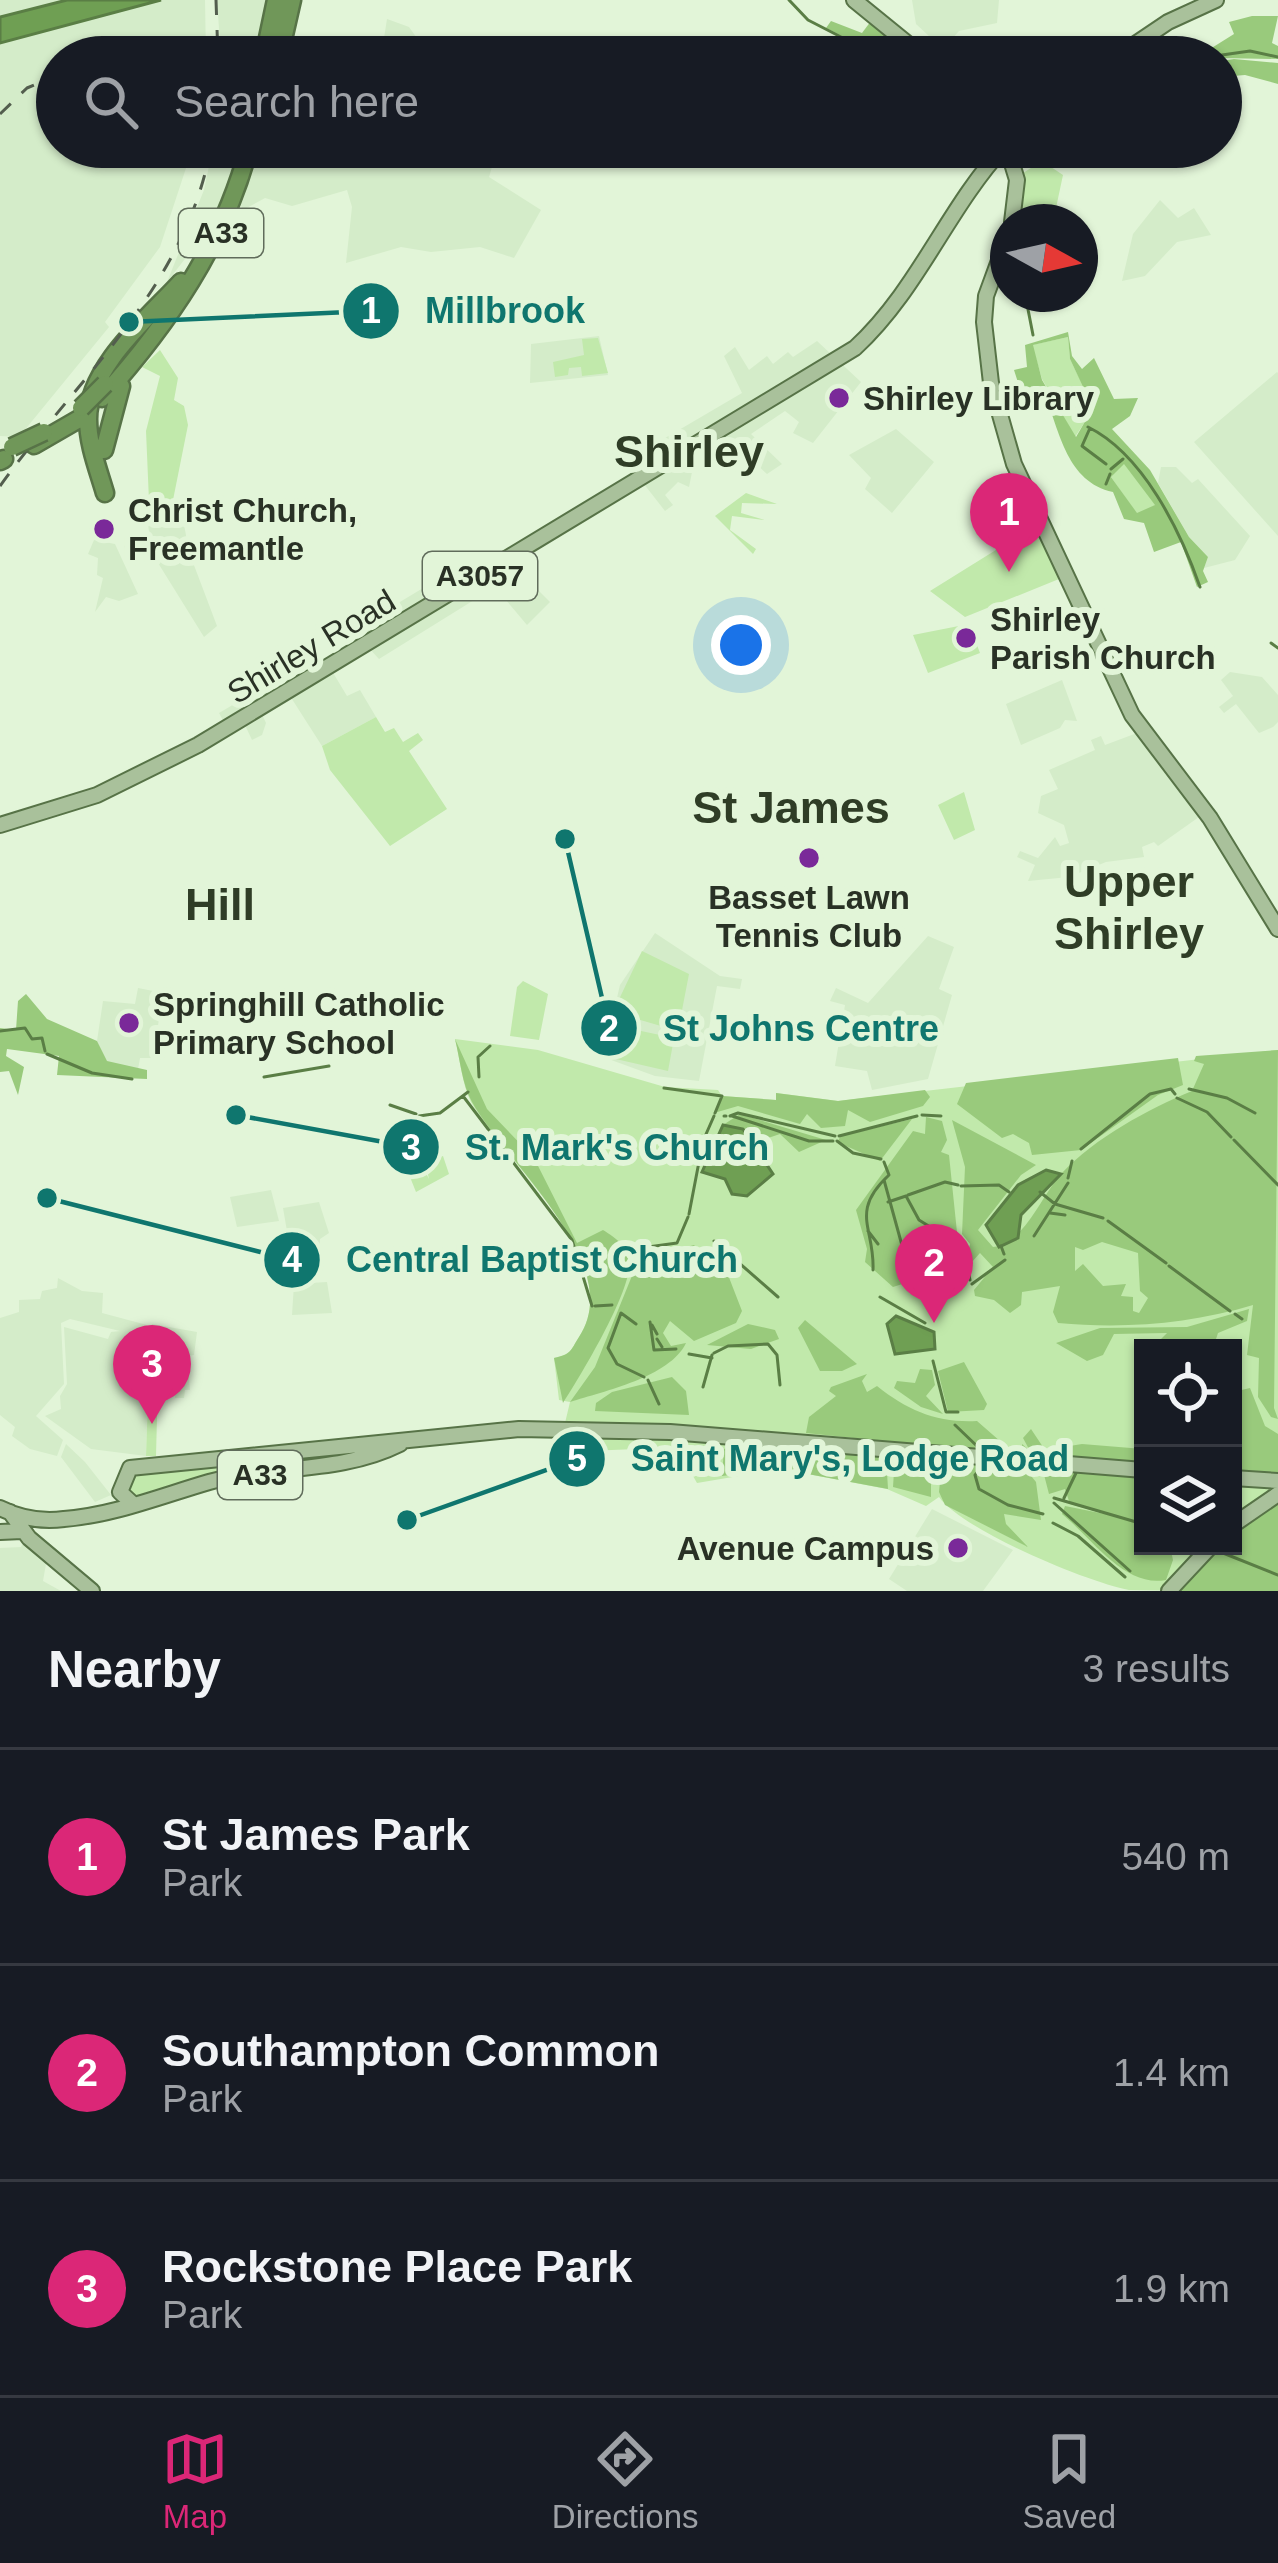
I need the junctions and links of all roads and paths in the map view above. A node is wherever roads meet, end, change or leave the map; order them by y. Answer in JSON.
{"nodes":[{"id":1,"x":276,"y":0,"type":"edge"},
{"id":2,"x":292,"y":0,"type":"edge"},
{"id":3,"x":854,"y":0,"type":"edge"},
{"id":4,"x":867,"y":0,"type":"edge"},
{"id":5,"x":1216,"y":0,"type":"edge"},
{"id":6,"x":268,"y":36,"type":"edge"},
{"id":7,"x":284,"y":36,"type":"edge"},
{"id":8,"x":901,"y":36,"type":"edge"},
{"id":9,"x":906,"y":36,"type":"edge"},
{"id":10,"x":1147,"y":36,"type":"edge"},
{"id":11,"x":240,"y":168,"type":"edge"},
{"id":12,"x":241,"y":168,"type":"edge"},
{"id":13,"x":986,"y":168,"type":"edge"},
{"id":14,"x":1006,"y":168,"type":"edge"},
{"id":15,"x":1010,"y":204,"type":"edge"},
{"id":16,"x":190,"y":272,"type":"junction"},
{"id":17,"x":990,"y":292,"type":"edge"},
{"id":18,"x":140,"y":354,"type":"junction"},
{"id":19,"x":103,"y":391,"type":"junction"},
{"id":20,"x":104,"y":450,"type":"dead end"},
{"id":21,"x":4,"y":455,"type":"edge"},
{"id":22,"x":104,"y":493,"type":"dead end"},
{"id":23,"x":0,"y":825,"type":"edge"},
{"id":24,"x":1278,"y":929,"type":"edge"},
{"id":25,"x":405,"y":1442,"type":"junction"},
{"id":26,"x":1134,"y":1469,"type":"edge"},
{"id":27,"x":1242,"y":1479,"type":"edge"},
{"id":28,"x":1278,"y":1481,"type":"edge"},
{"id":29,"x":120,"y":1492,"type":"junction"},
{"id":30,"x":1278,"y":1494,"type":"edge"},
{"id":31,"x":133,"y":1504,"type":"junction"},
{"id":32,"x":4,"y":1507,"type":"edge"},
{"id":33,"x":1242,"y":1519,"type":"edge"},
{"id":34,"x":22,"y":1531,"type":"junction"},
{"id":35,"x":0,"y":1532,"type":"edge"},
{"id":36,"x":1203,"y":1555,"type":"edge"},
{"id":37,"x":92,"y":1591,"type":"edge"},
{"id":38,"x":1169,"y":1591,"type":"edge"}],
"edges":[{"from":1,"to":6,"type":"highway"},
{"from":2,"to":7,"type":"highway"},
{"from":3,"to":8,"type":"main road"},
{"from":4,"to":9,"type":"main road"},
{"from":5,"to":10,"type":"main road"},
{"from":11,"to":16,"type":"highway","number":"A33"},
{"from":12,"to":18,"type":"highway","number":"A33"},
{"from":13,"to":23,"type":"main road","name":"Shirley Road","number":"A3057"},
{"from":14,"to":15,"type":"main road"},
{"from":16,"to":19,"type":"highway","number":"A33"},
{"from":16,"to":22,"type":"highway"},
{"from":17,"to":24,"type":"main road"},
{"from":18,"to":19,"type":"highway","number":"A33"},
{"from":18,"to":20,"type":"highway"},
{"from":19,"to":21,"type":"highway","number":"A33","bridge":true},
{"from":25,"to":26,"type":"main road","number":"A33"},
{"from":25,"to":29,"type":"main road","number":"A33"},
{"from":25,"to":31,"type":"main road","number":"A33"},
{"from":27,"to":28,"type":"main road"},
{"from":29,"to":31,"type":"main road"},
{"from":29,"to":32,"type":"main road","number":"A33"},
{"from":30,"to":33,"type":"main road"},
{"from":31,"to":32,"type":"main road","number":"A33"},
{"from":32,"to":34,"type":"main road"},
{"from":34,"to":35,"type":"main road"},
{"from":34,"to":37,"type":"main road"},
{"from":36,"to":38,"type":"main road"}]}
